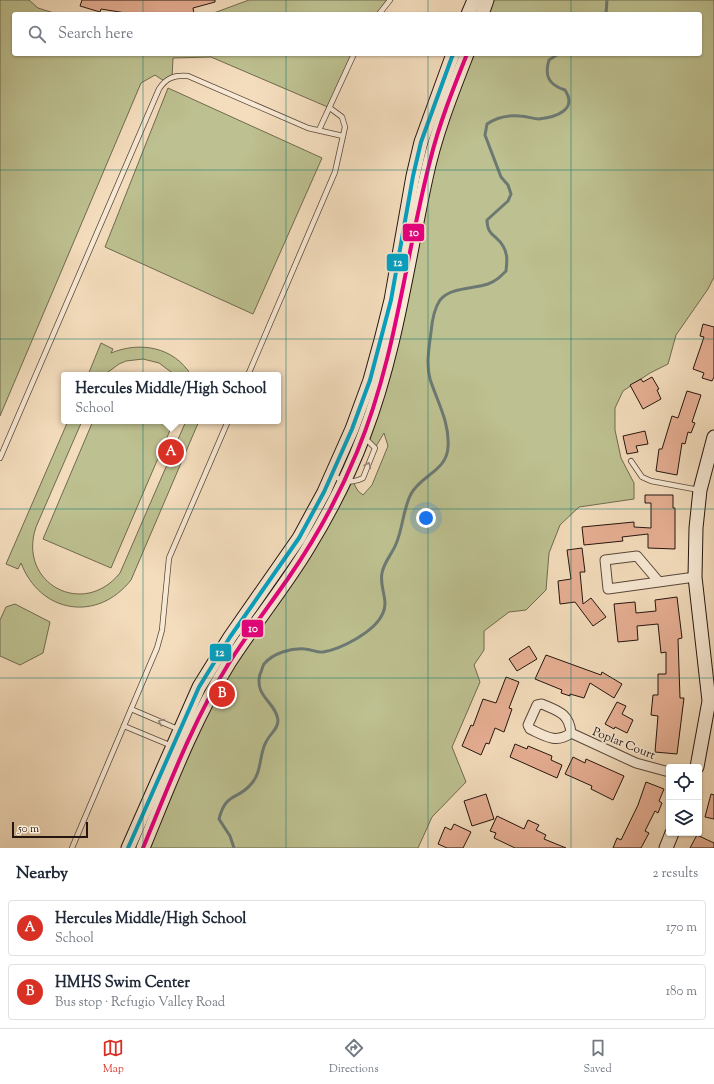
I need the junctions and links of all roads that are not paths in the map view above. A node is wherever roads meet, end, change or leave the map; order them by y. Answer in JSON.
{"nodes":[{"id":1,"x":390,"y":0,"type":"edge"},
{"id":2,"x":474,"y":0,"type":"edge"},
{"id":3,"x":487,"y":0,"type":"edge"},
{"id":4,"x":381,"y":12,"type":"edge"},
{"id":5,"x":469,"y":12,"type":"edge"},
{"id":6,"x":483,"y":12,"type":"edge"},
{"id":7,"x":353,"y":56,"type":"edge"},
{"id":8,"x":452,"y":56,"type":"edge"},
{"id":9,"x":466,"y":56,"type":"edge"},
{"id":10,"x":330,"y":108,"type":"junction"},
{"id":11,"x":319,"y":130,"type":"junction"},
{"id":12,"x":343,"y":136,"type":"junction"},
{"id":13,"x":249,"y":372,"type":"edge"},
{"id":14,"x":227,"y":424,"type":"edge"},
{"id":15,"x":714,"y":437,"type":"edge"},
{"id":16,"x":0,"y":458,"type":"edge"},
{"id":17,"x":631,"y":460,"type":"dead end"},
{"id":18,"x":332,"y":475,"type":"junction"},
{"id":19,"x":344,"y":482,"type":"junction"},
{"id":20,"x":700,"y":490,"type":"junction"},
{"id":21,"x":695,"y":577,"type":"junction"},
{"id":22,"x":659,"y":582,"type":"junction"},
{"id":23,"x":712,"y":701,"type":"edge"},
{"id":24,"x":131,"y":709,"type":"junction"},
{"id":25,"x":124,"y":726,"type":"junction"},
{"id":26,"x":185,"y":732,"type":"junction"},
{"id":27,"x":571,"y":733,"type":"junction"},
{"id":28,"x":178,"y":749,"type":"junction"},
{"id":29,"x":698,"y":764,"type":"edge"},
{"id":30,"x":666,"y":771,"type":"edge"},
{"id":31,"x":671,"y":836,"type":"edge"},
{"id":32,"x":72,"y":848,"type":"edge"},
{"id":33,"x":128,"y":848,"type":"edge"},
{"id":34,"x":143,"y":848,"type":"edge"},
{"id":35,"x":666,"y":848,"type":"edge"}],
"edges":[{"from":1,"to":4,"type":"lane"},
{"from":2,"to":5,"type":"street"},
{"from":3,"to":6,"type":"street"},
{"from":7,"to":10,"type":"lane"},
{"from":8,"to":18,"type":"street"},
{"from":19,"to":9,"type":"street","one_way":true},
{"from":10,"to":11,"type":"lane"},
{"from":10,"to":12,"type":"lane"},
{"from":11,"to":12,"type":"lane"},
{"from":11,"to":16,"type":"lane"},
{"from":12,"to":13,"type":"lane"},
{"from":14,"to":24,"type":"lane"},
{"from":15,"to":20,"type":"street"},
{"from":17,"to":20,"type":"lane"},
{"from":18,"to":19,"type":"lane"},
{"from":18,"to":26,"type":"street"},
{"from":19,"to":26,"type":"street"},
{"from":20,"to":21,"type":"street"},
{"from":21,"to":22,"type":"street"},
{"from":21,"to":23,"type":"street"},
{"from":22,"to":22,"type":"street"},
{"from":23,"to":29,"type":"street"},
{"from":24,"to":25,"type":"lane"},
{"from":26,"to":24,"type":"lane","one_way":true},
{"from":25,"to":28,"type":"lane"},
{"from":25,"to":32,"type":"lane"},
{"from":26,"to":28,"type":"street"},
{"from":27,"to":27,"type":"street"},
{"from":27,"to":30,"type":"street","name":"Poplar Court"},
{"from":28,"to":33,"type":"street"},
{"from":28,"to":34,"type":"street"},
{"from":31,"to":35,"type":"street"}]}
